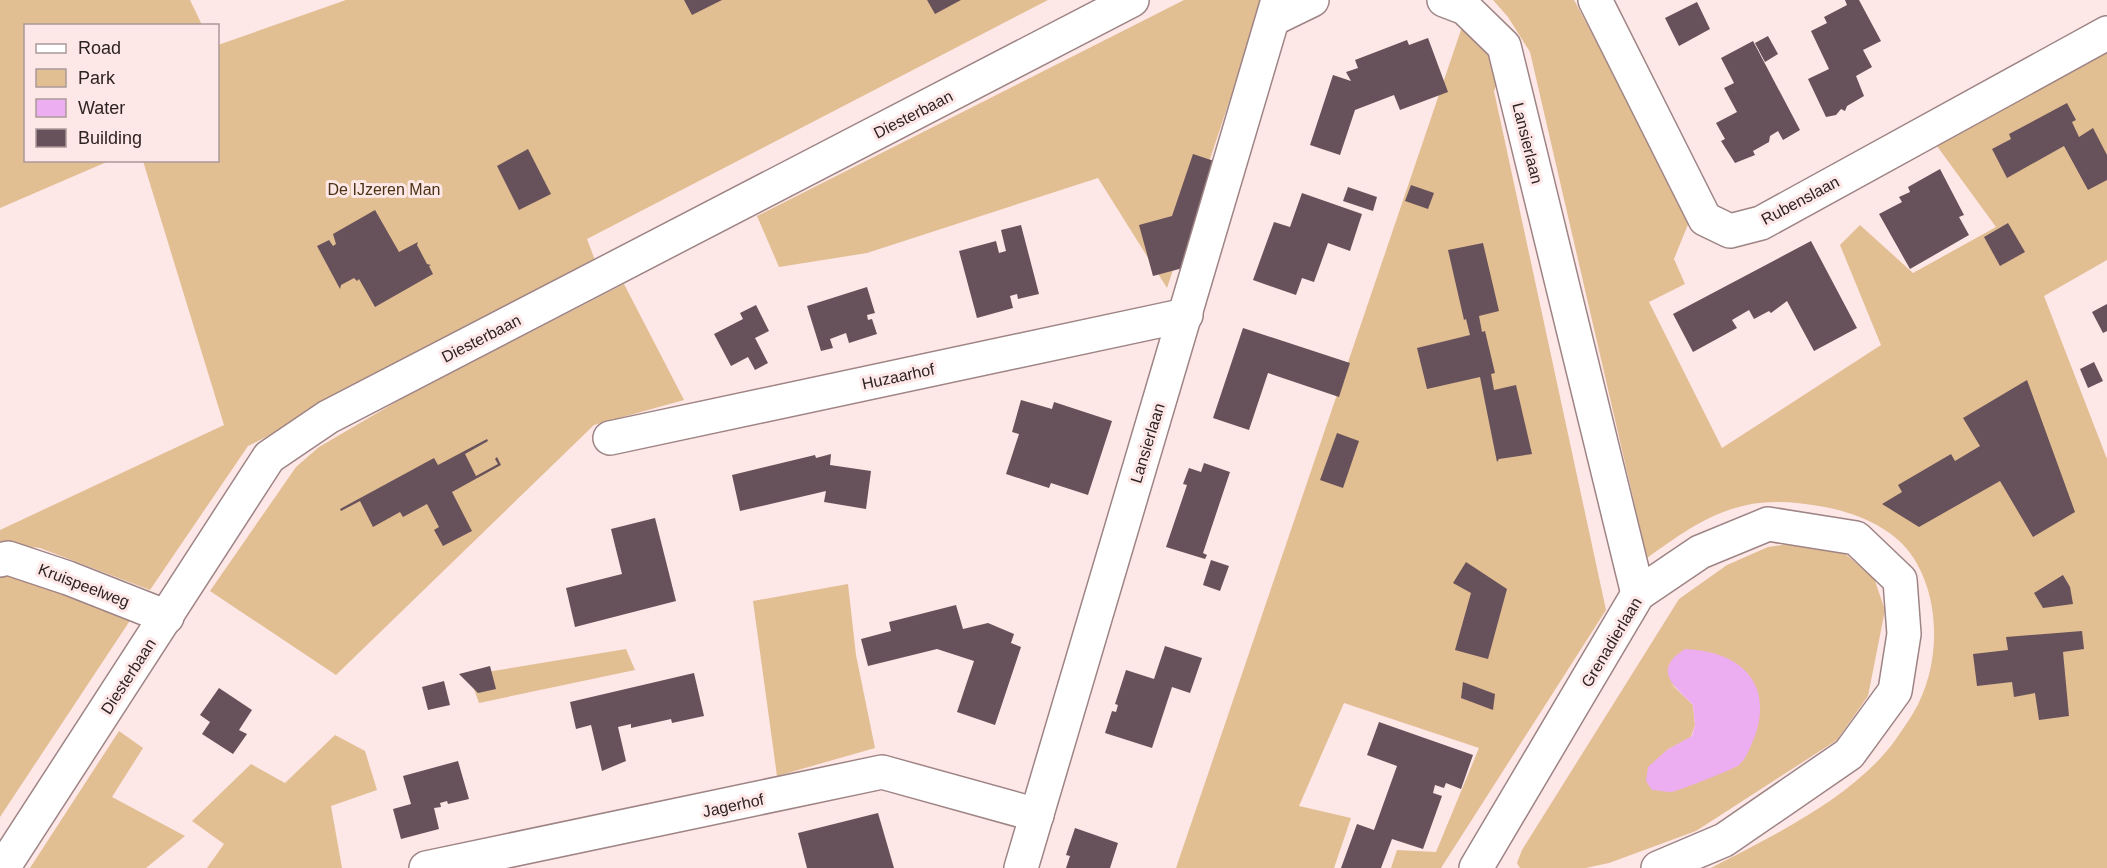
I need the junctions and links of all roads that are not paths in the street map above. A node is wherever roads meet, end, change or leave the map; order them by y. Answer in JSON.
{"nodes":[{"id":1,"x":1132,"y":0,"type":"edge"},
{"id":2,"x":1312,"y":0,"type":"edge"},
{"id":3,"x":1444,"y":0,"type":"edge"},
{"id":4,"x":1595,"y":0,"type":"edge"},
{"id":5,"x":1276,"y":9,"type":"edge"},
{"id":6,"x":2107,"y":33,"type":"edge"},
{"id":7,"x":1185,"y":315,"type":"junction"},
{"id":8,"x":610,"y":438,"type":"dead end"},
{"id":9,"x":0,"y":560,"type":"edge"},
{"id":10,"x":1638,"y":594,"type":"junction"},
{"id":11,"x":167,"y":617,"type":"junction"},
{"id":12,"x":1037,"y":815,"type":"junction"},
{"id":13,"x":3,"y":868,"type":"edge"},
{"id":14,"x":426,"y":868,"type":"edge"},
{"id":15,"x":1021,"y":868,"type":"edge"},
{"id":16,"x":1476,"y":868,"type":"edge"},
{"id":17,"x":1658,"y":868,"type":"edge"}],
"edges":[{"from":1,"to":11,"type":"street","name":"Diesterbaan"},
{"from":2,"to":5,"type":"street","name":"Lansierlaan"},
{"from":3,"to":10,"type":"street","name":"Lansierlaan"},
{"from":4,"to":6,"type":"street","name":"Rubenslaan"},
{"from":5,"to":7,"type":"street","name":"Lansierlaan"},
{"from":7,"to":8,"type":"street","name":"Huzaarhof"},
{"from":7,"to":12,"type":"street","name":"Lansierlaan"},
{"from":9,"to":11,"type":"street","name":"Kruispeelweg"},
{"from":10,"to":16,"type":"street","name":"Grenadierlaan"},
{"from":10,"to":17,"type":"street","name":"Grenadierlaan"},
{"from":11,"to":13,"type":"street","name":"Diesterbaan"},
{"from":12,"to":14,"type":"street","name":"Jagerhof"},
{"from":12,"to":15,"type":"street","name":"Lansierlaan"}]}
